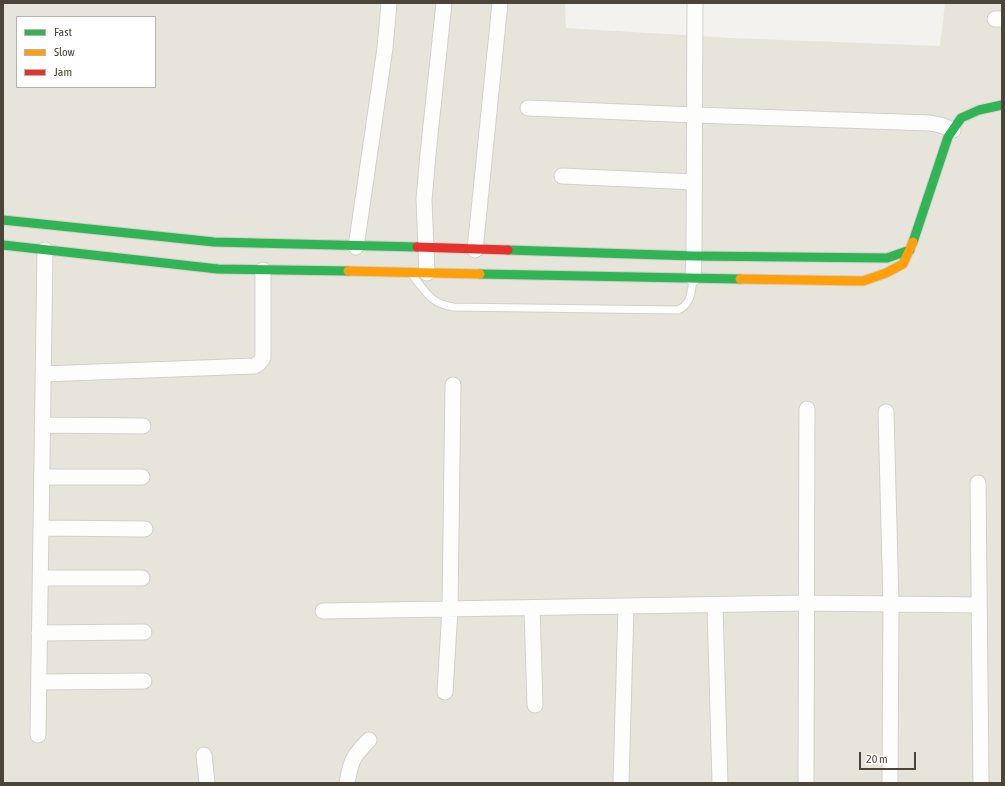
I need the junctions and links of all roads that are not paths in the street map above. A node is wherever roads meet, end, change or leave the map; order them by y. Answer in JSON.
{"nodes":[{"id":1,"x":389,"y":3,"type":"edge"},
{"id":2,"x":444,"y":3,"type":"edge"},
{"id":3,"x":500,"y":3,"type":"edge"},
{"id":4,"x":695,"y":3,"type":"edge"},
{"id":5,"x":1002,"y":105,"type":"edge"},
{"id":6,"x":528,"y":108,"type":"dead end"},
{"id":7,"x":695,"y":115,"type":"junction"},
{"id":8,"x":953,"y":130,"type":"junction"},
{"id":9,"x":562,"y":176,"type":"dead end"},
{"id":10,"x":694,"y":182,"type":"junction"},
{"id":11,"x":3,"y":220,"type":"edge"},
{"id":12,"x":3,"y":245,"type":"edge"},
{"id":13,"x":356,"y":246,"type":"junction"},
{"id":14,"x":425,"y":248,"type":"junction"},
{"id":15,"x":45,"y":250,"type":"junction"},
{"id":16,"x":475,"y":250,"type":"junction"},
{"id":17,"x":910,"y":250,"type":"junction"},
{"id":18,"x":694,"y":256,"type":"junction"},
{"id":19,"x":263,"y":270,"type":"junction"},
{"id":20,"x":411,"y":273,"type":"junction"},
{"id":21,"x":427,"y":273,"type":"junction"},
{"id":22,"x":693,"y":278,"type":"junction"},
{"id":23,"x":43,"y":374,"type":"junction"},
{"id":24,"x":453,"y":385,"type":"dead end"},
{"id":25,"x":807,"y":409,"type":"dead end"},
{"id":26,"x":886,"y":412,"type":"dead end"},
{"id":27,"x":42,"y":425,"type":"junction"},
{"id":28,"x":143,"y":426,"type":"dead end"},
{"id":29,"x":142,"y":476,"type":"dead end"},
{"id":30,"x":42,"y":478,"type":"junction"},
{"id":31,"x":978,"y":482,"type":"dead end"},
{"id":32,"x":41,"y":528,"type":"junction"},
{"id":33,"x":146,"y":529,"type":"dead end"},
{"id":34,"x":40,"y":578,"type":"junction"},
{"id":35,"x":142,"y":578,"type":"dead end"},
{"id":36,"x":806,"y":603,"type":"junction"},
{"id":37,"x":891,"y":604,"type":"junction"},
{"id":38,"x":715,"y":605,"type":"junction"},
{"id":39,"x":979,"y":605,"type":"junction"},
{"id":40,"x":626,"y":606,"type":"junction"},
{"id":41,"x":532,"y":608,"type":"junction"},
{"id":42,"x":450,"y":609,"type":"junction"},
{"id":43,"x":323,"y":611,"type":"dead end"},
{"id":44,"x":144,"y":632,"type":"dead end"},
{"id":45,"x":40,"y":633,"type":"junction"},
{"id":46,"x":144,"y":681,"type":"dead end"},
{"id":47,"x":39,"y":682,"type":"junction"},
{"id":48,"x":445,"y":692,"type":"dead end"},
{"id":49,"x":536,"y":705,"type":"dead end"},
{"id":50,"x":38,"y":735,"type":"dead end"},
{"id":51,"x":369,"y":740,"type":"dead end"},
{"id":52,"x":204,"y":755,"type":"dead end"},
{"id":53,"x":207,"y":783,"type":"edge"},
{"id":54,"x":347,"y":783,"type":"edge"},
{"id":55,"x":621,"y":783,"type":"edge"},
{"id":56,"x":720,"y":783,"type":"edge"},
{"id":57,"x":806,"y":783,"type":"edge"},
{"id":58,"x":890,"y":783,"type":"edge"},
{"id":59,"x":981,"y":783,"type":"edge"}],
"edges":[{"from":1,"to":13,"type":"street"},
{"from":2,"to":14,"type":"street"},
{"from":3,"to":16,"type":"street"},
{"from":4,"to":7,"type":"street"},
{"from":5,"to":8,"type":"street"},
{"from":6,"to":7,"type":"street"},
{"from":7,"to":8,"type":"street"},
{"from":7,"to":10,"type":"street"},
{"from":8,"to":17,"type":"street"},
{"from":9,"to":10,"type":"street"},
{"from":10,"to":18,"type":"street"},
{"from":11,"to":13,"type":"street"},
{"from":12,"to":15,"type":"street"},
{"from":13,"to":14,"type":"street"},
{"from":14,"to":16,"type":"street"},
{"from":14,"to":21,"type":"street"},
{"from":15,"to":19,"type":"street"},
{"from":15,"to":23,"type":"street"},
{"from":16,"to":18,"type":"street"},
{"from":17,"to":18,"type":"street"},
{"from":17,"to":22,"type":"street"},
{"from":18,"to":22,"type":"street"},
{"from":19,"to":20,"type":"street"},
{"from":19,"to":23,"type":"street"},
{"from":20,"to":21,"type":"street"},
{"from":20,"to":22,"type":"lane"},
{"from":21,"to":22,"type":"street"},
{"from":23,"to":27,"type":"street"},
{"from":24,"to":42,"type":"street"},
{"from":25,"to":36,"type":"street"},
{"from":26,"to":37,"type":"street"},
{"from":27,"to":28,"type":"street"},
{"from":27,"to":30,"type":"street"},
{"from":29,"to":30,"type":"street"},
{"from":30,"to":32,"type":"street"},
{"from":31,"to":39,"type":"street"},
{"from":32,"to":33,"type":"street"},
{"from":32,"to":34,"type":"street"},
{"from":34,"to":35,"type":"street"},
{"from":34,"to":45,"type":"street"},
{"from":36,"to":37,"type":"street"},
{"from":36,"to":38,"type":"street"},
{"from":36,"to":57,"type":"street"},
{"from":37,"to":39,"type":"street"},
{"from":37,"to":58,"type":"street"},
{"from":38,"to":40,"type":"street"},
{"from":38,"to":56,"type":"street"},
{"from":39,"to":59,"type":"street"},
{"from":40,"to":41,"type":"street"},
{"from":40,"to":55,"type":"street"},
{"from":41,"to":42,"type":"street"},
{"from":41,"to":49,"type":"street"},
{"from":42,"to":43,"type":"street"},
{"from":42,"to":48,"type":"street"},
{"from":44,"to":45,"type":"street"},
{"from":45,"to":47,"type":"street"},
{"from":46,"to":47,"type":"street"},
{"from":47,"to":50,"type":"street"},
{"from":51,"to":54,"type":"street"},
{"from":52,"to":53,"type":"street"}]}
